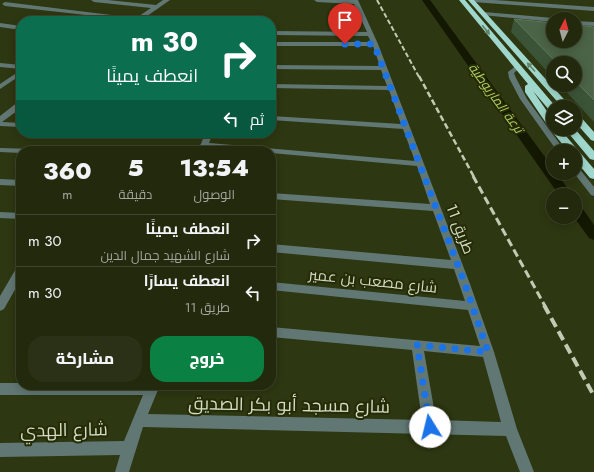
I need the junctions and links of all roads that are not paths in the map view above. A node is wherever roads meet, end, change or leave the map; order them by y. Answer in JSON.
{"nodes":[{"id":1,"x":14,"y":0,"type":"edge"},
{"id":2,"x":94,"y":0,"type":"edge"},
{"id":3,"x":167,"y":0,"type":"edge"},
{"id":4,"x":317,"y":0,"type":"edge"},
{"id":5,"x":462,"y":0,"type":"edge"},
{"id":6,"x":472,"y":0,"type":"edge"},
{"id":7,"x":355,"y":1,"type":"edge"},
{"id":8,"x":2,"y":5,"type":"edge"},
{"id":9,"x":156,"y":7,"type":"junction"},
{"id":10,"x":594,"y":9,"type":"edge"},
{"id":11,"x":484,"y":14,"type":"junction"},
{"id":12,"x":101,"y":16,"type":"edge"},
{"id":13,"x":143,"y":16,"type":"edge"},
{"id":14,"x":546,"y":19,"type":"edge"},
{"id":15,"x":582,"y":23,"type":"edge"},
{"id":16,"x":594,"y":24,"type":"edge"},
{"id":17,"x":0,"y":25,"type":"edge"},
{"id":18,"x":16,"y":27,"type":"edge"},
{"id":19,"x":276,"y":33,"type":"edge"},
{"id":20,"x":370,"y":34,"type":"junction"},
{"id":21,"x":276,"y":44,"type":"edge"},
{"id":22,"x":374,"y":44,"type":"junction"},
{"id":23,"x":0,"y":65,"type":"edge"},
{"id":24,"x":16,"y":67,"type":"edge"},
{"id":25,"x":276,"y":67,"type":"edge"},
{"id":26,"x":517,"y":67,"type":"junction"},
{"id":27,"x":383,"y":68,"type":"junction"},
{"id":28,"x":16,"y":76,"type":"edge"},
{"id":29,"x":530,"y":83,"type":"junction"},
{"id":30,"x":276,"y":86,"type":"edge"},
{"id":31,"x":0,"y":87,"type":"edge"},
{"id":32,"x":391,"y":88,"type":"junction"},
{"id":33,"x":561,"y":100,"type":"edge"},
{"id":34,"x":546,"y":101,"type":"edge"},
{"id":35,"x":16,"y":109,"type":"edge"},
{"id":36,"x":546,"y":117,"type":"edge"},
{"id":37,"x":276,"y":118,"type":"edge"},
{"id":38,"x":0,"y":120,"type":"edge"},
{"id":39,"x":0,"y":124,"type":"edge"},
{"id":40,"x":582,"y":124,"type":"edge"},
{"id":41,"x":16,"y":125,"type":"edge"},
{"id":42,"x":406,"y":127,"type":"junction"},
{"id":43,"x":560,"y":136,"type":"edge"},
{"id":44,"x":576,"y":136,"type":"edge"},
{"id":45,"x":594,"y":138,"type":"edge"},
{"id":46,"x":556,"y":144,"type":"edge"},
{"id":47,"x":567,"y":144,"type":"edge"},
{"id":48,"x":0,"y":150,"type":"edge"},
{"id":49,"x":16,"y":150,"type":"edge"},
{"id":50,"x":276,"y":152,"type":"edge"},
{"id":51,"x":594,"y":157,"type":"edge"},
{"id":52,"x":582,"y":162,"type":"edge"},
{"id":53,"x":420,"y":164,"type":"junction"},
{"id":54,"x":594,"y":176,"type":"edge"},
{"id":55,"x":582,"y":178,"type":"edge"},
{"id":56,"x":0,"y":182,"type":"edge"},
{"id":57,"x":16,"y":183,"type":"edge"},
{"id":58,"x":594,"y":193,"type":"edge"},
{"id":59,"x":276,"y":196,"type":"edge"},
{"id":60,"x":436,"y":208,"type":"junction"},
{"id":61,"x":0,"y":215,"type":"edge"},
{"id":62,"x":16,"y":216,"type":"edge"},
{"id":63,"x":276,"y":248,"type":"edge"},
{"id":64,"x":458,"y":265,"type":"junction"},
{"id":65,"x":16,"y":279,"type":"edge"},
{"id":66,"x":276,"y":286,"type":"edge"},
{"id":67,"x":0,"y":306,"type":"edge"},
{"id":68,"x":473,"y":306,"type":"junction"},
{"id":69,"x":276,"y":332,"type":"edge"},
{"id":70,"x":417,"y":345,"type":"junction"},
{"id":71,"x":488,"y":352,"type":"junction"},
{"id":72,"x":0,"y":389,"type":"edge"},
{"id":73,"x":16,"y":389,"type":"edge"},
{"id":74,"x":152,"y":390,"type":"edge"},
{"id":75,"x":139,"y":420,"type":"junction"},
{"id":76,"x":430,"y":427,"type":"junction"},
{"id":77,"x":510,"y":429,"type":"junction"},
{"id":78,"x":128,"y":448,"type":"junction"},
{"id":79,"x":0,"y":450,"type":"edge"},
{"id":80,"x":122,"y":472,"type":"edge"},
{"id":81,"x":527,"y":472,"type":"edge"}],
"edges":[{"from":1,"to":8,"type":"street"},
{"from":2,"to":9,"type":"street"},
{"from":3,"to":9,"type":"street"},
{"from":4,"to":7,"type":"street"},
{"from":5,"to":26,"type":"highway","one_way":true},
{"from":6,"to":10,"type":"street"},
{"from":6,"to":11,"type":"highway"},
{"from":7,"to":20,"type":"street","name":"طريق 11"},
{"from":8,"to":12,"type":"street"},
{"from":9,"to":13,"type":"street"},
{"from":11,"to":14,"type":"street"},
{"from":33,"to":11,"type":"highway","one_way":true},
{"from":15,"to":16,"type":"street"},
{"from":17,"to":18,"type":"street"},
{"from":19,"to":20,"type":"street"},
{"from":20,"to":22,"type":"street","name":"طريق 11"},
{"from":21,"to":22,"type":"street"},
{"from":22,"to":27,"type":"street","name":"طريق 11"},
{"from":23,"to":24,"type":"street"},
{"from":25,"to":27,"type":"street"},
{"from":26,"to":29,"type":"highway"},
{"from":26,"to":46,"type":"street"},
{"from":27,"to":32,"type":"street","name":"طريق 11"},
{"from":28,"to":31,"type":"street"},
{"from":29,"to":34,"type":"highway"},
{"from":29,"to":36,"type":"highway"},
{"from":30,"to":32,"type":"street"},
{"from":32,"to":42,"type":"street","name":"طريق 11"},
{"from":35,"to":38,"type":"street"},
{"from":37,"to":42,"type":"street"},
{"from":39,"to":41,"type":"street"},
{"from":40,"to":45,"type":"highway"},
{"from":42,"to":53,"type":"street","name":"طريق 11"},
{"from":43,"to":47,"type":"highway"},
{"from":44,"to":51,"type":"highway"},
{"from":48,"to":49,"type":"street"},
{"from":50,"to":53,"type":"street"},
{"from":52,"to":54,"type":"highway"},
{"from":53,"to":60,"type":"street","name":"طريق 11"},
{"from":55,"to":58,"type":"street"},
{"from":56,"to":57,"type":"street"},
{"from":59,"to":60,"type":"street"},
{"from":60,"to":64,"type":"street","name":"طريق 11"},
{"from":61,"to":62,"type":"street"},
{"from":63,"to":64,"type":"street"},
{"from":64,"to":68,"type":"street","name":"طريق 11"},
{"from":65,"to":67,"type":"street"},
{"from":66,"to":68,"type":"street","name":"شارع مصعب بن عمير"},
{"from":68,"to":71,"type":"street","name":"طريق 11"},
{"from":69,"to":70,"type":"street"},
{"from":70,"to":71,"type":"street"},
{"from":70,"to":76,"type":"street"},
{"from":71,"to":77,"type":"street","name":"طريق 11"},
{"from":72,"to":73,"type":"street"},
{"from":74,"to":75,"type":"street"},
{"from":75,"to":76,"type":"street","name":"شارع مسجد أبو بكر الصديق"},
{"from":75,"to":78,"type":"street"},
{"from":76,"to":77,"type":"street","name":"شارع مسجد أبو بكر الصديق"},
{"from":77,"to":81,"type":"street","name":"طريق 11"},
{"from":78,"to":79,"type":"street","name":"شارع الهدي"},
{"from":78,"to":80,"type":"street"}]}
